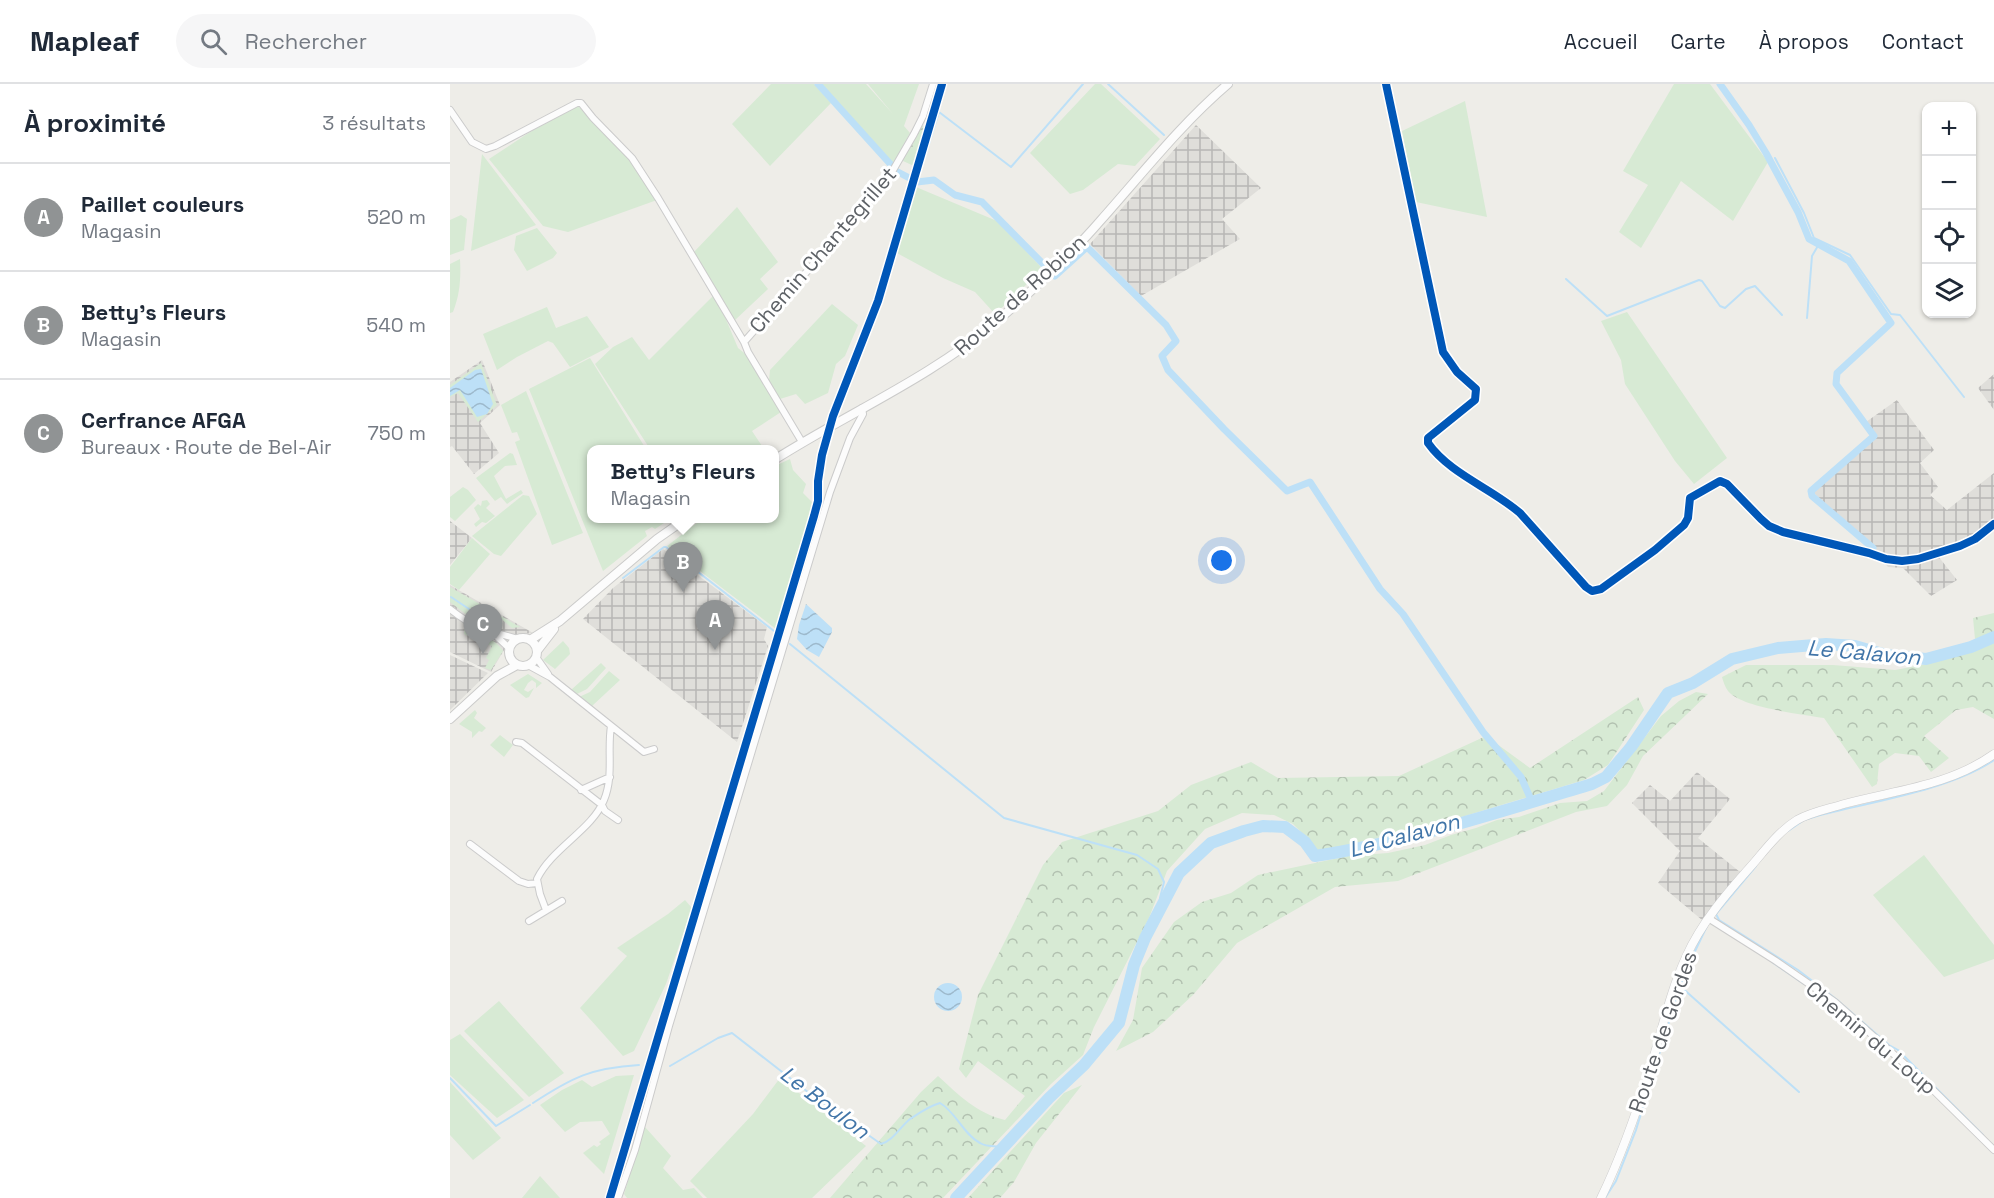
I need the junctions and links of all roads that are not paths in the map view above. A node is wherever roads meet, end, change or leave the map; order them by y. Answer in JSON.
{"nodes":[{"id":1,"x":933,"y":84,"type":"edge"},
{"id":2,"x":1228,"y":84,"type":"edge"},
{"id":3,"x":1386,"y":84,"type":"edge"},
{"id":4,"x":450,"y":110,"type":"edge"},
{"id":5,"x":744,"y":342,"type":"junction"},
{"id":6,"x":862,"y":408,"type":"junction"},
{"id":7,"x":802,"y":442,"type":"junction"},
{"id":8,"x":779,"y":457,"type":"edge"},
{"id":9,"x":681,"y":523,"type":"edge"},
{"id":10,"x":1994,"y":524,"type":"edge"},
{"id":11,"x":450,"y":609,"type":"edge"},
{"id":12,"x":560,"y":621,"type":"junction"},
{"id":13,"x":493,"y":633,"type":"junction"},
{"id":14,"x":518,"y":639,"type":"junction"},
{"id":15,"x":530,"y":640,"type":"junction"},
{"id":16,"x":509,"y":652,"type":"junction"},
{"id":17,"x":537,"y":654,"type":"junction"},
{"id":18,"x":517,"y":665,"type":"junction"},
{"id":19,"x":528,"y":665,"type":"junction"},
{"id":20,"x":497,"y":676,"type":"junction"},
{"id":21,"x":550,"y":676,"type":"junction"},
{"id":22,"x":450,"y":719,"type":"edge"},
{"id":23,"x":611,"y":726,"type":"junction"},
{"id":24,"x":516,"y":742,"type":"dead end"},
{"id":25,"x":654,"y":749,"type":"dead end"},
{"id":26,"x":1994,"y":754,"type":"edge"},
{"id":27,"x":610,"y":777,"type":"junction"},
{"id":28,"x":581,"y":790,"type":"junction"},
{"id":29,"x":602,"y":805,"type":"junction"},
{"id":30,"x":618,"y":820,"type":"dead end"},
{"id":31,"x":470,"y":844,"type":"dead end"},
{"id":32,"x":537,"y":883,"type":"junction"},
{"id":33,"x":562,"y":901,"type":"dead end"},
{"id":34,"x":546,"y":910,"type":"junction"},
{"id":35,"x":1708,"y":918,"type":"junction"},
{"id":36,"x":529,"y":921,"type":"dead end"},
{"id":37,"x":1994,"y":1150,"type":"edge"},
{"id":38,"x":618,"y":1198,"type":"edge"},
{"id":39,"x":1601,"y":1198,"type":"edge"}],
"edges":[{"from":1,"to":5,"type":"street","name":"Chemin Chantegrillet"},
{"from":2,"to":6,"type":"main road","name":"Route de Robion"},
{"from":3,"to":10,"type":"street"},
{"from":4,"to":5,"type":"street"},
{"from":5,"to":7,"type":"street","name":"Chemin Chantegrillet"},
{"from":6,"to":7,"type":"main road","name":"Route de Robion"},
{"from":6,"to":38,"type":"street"},
{"from":7,"to":8,"type":"main road","name":"Route de Robion"},
{"from":9,"to":12,"type":"main road"},
{"from":11,"to":13,"type":"street"},
{"from":12,"to":15,"type":"main road"},
{"from":12,"to":17,"type":"main road"},
{"from":13,"to":14,"type":"street"},
{"from":13,"to":16,"type":"street"},
{"from":14,"to":15,"type":"main road"},
{"from":14,"to":16,"type":"main road"},
{"from":15,"to":17,"type":"main road"},
{"from":16,"to":18,"type":"main road"},
{"from":16,"to":20,"type":"main road"},
{"from":17,"to":19,"type":"main road"},
{"from":17,"to":21,"type":"street"},
{"from":18,"to":19,"type":"main road"},
{"from":18,"to":20,"type":"main road"},
{"from":19,"to":21,"type":"street"},
{"from":20,"to":22,"type":"main road"},
{"from":21,"to":23,"type":"street"},
{"from":23,"to":25,"type":"street"},
{"from":23,"to":27,"type":"street"},
{"from":24,"to":28,"type":"street"},
{"from":26,"to":35,"type":"street","name":"Route de Gordes"},
{"from":27,"to":28,"type":"street"},
{"from":27,"to":29,"type":"street"},
{"from":28,"to":29,"type":"street"},
{"from":29,"to":30,"type":"street"},
{"from":29,"to":32,"type":"street"},
{"from":31,"to":32,"type":"street"},
{"from":32,"to":34,"type":"street"},
{"from":33,"to":34,"type":"street"},
{"from":34,"to":36,"type":"street"},
{"from":35,"to":37,"type":"street","name":"Chemin du Loup"},
{"from":35,"to":39,"type":"street","name":"Route de Gordes"}]}
